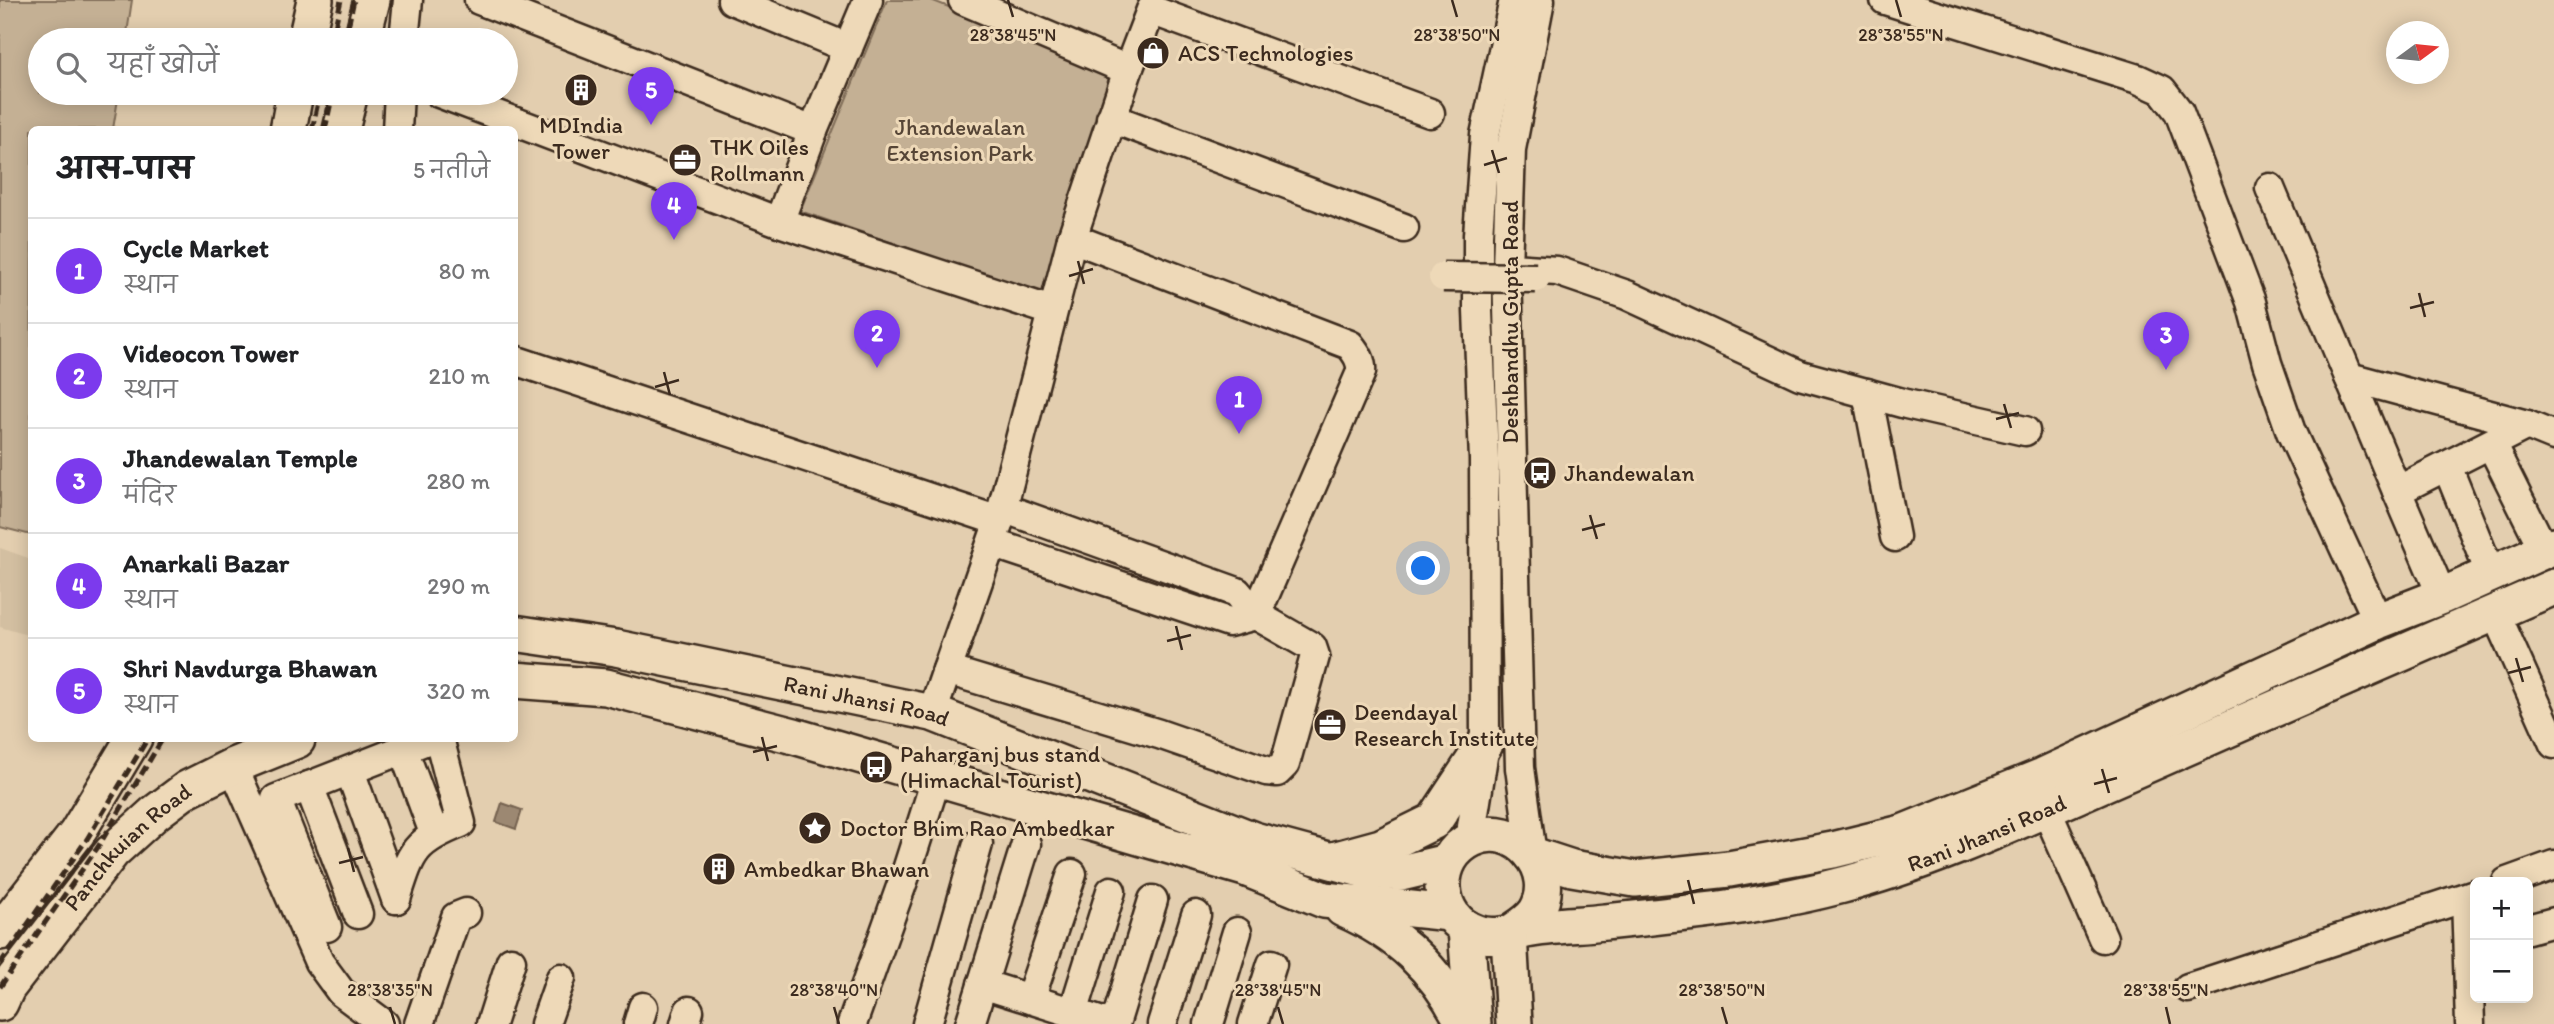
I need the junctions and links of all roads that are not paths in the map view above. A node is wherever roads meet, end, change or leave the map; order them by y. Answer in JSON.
{"nodes":[{"id":1,"x":315,"y":0,"type":"edge"},
{"id":2,"x":372,"y":0,"type":"edge"},
{"id":3,"x":408,"y":0,"type":"edge"},
{"id":4,"x":479,"y":0,"type":"edge"},
{"id":5,"x":732,"y":0,"type":"edge"},
{"id":6,"x":868,"y":0,"type":"edge"},
{"id":7,"x":962,"y":0,"type":"edge"},
{"id":8,"x":1514,"y":0,"type":"edge"},
{"id":9,"x":1540,"y":0,"type":"edge"},
{"id":10,"x":1885,"y":0,"type":"edge"},
{"id":11,"x":309,"y":28,"type":"edge"},
{"id":12,"x":365,"y":28,"type":"edge"},
{"id":13,"x":405,"y":28,"type":"edge"},
{"id":14,"x":848,"y":47,"type":"junction"},
{"id":15,"x":1128,"y":70,"type":"junction"},
{"id":16,"x":293,"y":105,"type":"edge"},
{"id":17,"x":346,"y":105,"type":"edge"},
{"id":18,"x":398,"y":105,"type":"edge"},
{"id":19,"x":471,"y":105,"type":"edge"},
{"id":20,"x":1430,"y":113,"type":"dead end"},
{"id":21,"x":1111,"y":118,"type":"junction"},
{"id":22,"x":289,"y":126,"type":"edge"},
{"id":23,"x":342,"y":126,"type":"edge"},
{"id":24,"x":397,"y":126,"type":"edge"},
{"id":25,"x":813,"y":131,"type":"junction"},
{"id":26,"x":2270,"y":188,"type":"dead end"},
{"id":27,"x":779,"y":222,"type":"junction"},
{"id":28,"x":1404,"y":228,"type":"dead end"},
{"id":29,"x":1072,"y":238,"type":"junction"},
{"id":30,"x":1507,"y":268,"type":"junction"},
{"id":31,"x":1443,"y":277,"type":"dead end"},
{"id":32,"x":1536,"y":278,"type":"dead end"},
{"id":33,"x":1507,"y":309,"type":"junction"},
{"id":34,"x":1052,"y":311,"type":"junction"},
{"id":35,"x":1478,"y":311,"type":"junction"},
{"id":36,"x":518,"y":361,"type":"edge"},
{"id":37,"x":2349,"y":377,"type":"junction"},
{"id":38,"x":1867,"y":393,"type":"junction"},
{"id":39,"x":2527,"y":425,"type":"junction"},
{"id":40,"x":2025,"y":431,"type":"dead end"},
{"id":41,"x":2554,"y":436,"type":"edge"},
{"id":42,"x":2491,"y":444,"type":"junction"},
{"id":43,"x":2447,"y":466,"type":"junction"},
{"id":44,"x":2397,"y":491,"type":"junction"},
{"id":45,"x":998,"y":524,"type":"junction"},
{"id":46,"x":1895,"y":537,"type":"dead end"},
{"id":47,"x":2549,"y":548,"type":"edge"},
{"id":48,"x":2491,"y":575,"type":"junction"},
{"id":49,"x":2554,"y":587,"type":"edge"},
{"id":50,"x":2442,"y":596,"type":"junction"},
{"id":51,"x":2495,"y":612,"type":"junction"},
{"id":52,"x":1256,"y":615,"type":"junction"},
{"id":53,"x":2378,"y":621,"type":"junction"},
{"id":54,"x":518,"y":634,"type":"edge"},
{"id":55,"x":947,"y":670,"type":"junction"},
{"id":56,"x":518,"y":680,"type":"edge"},
{"id":57,"x":932,"y":713,"type":"junction"},
{"id":58,"x":2553,"y":740,"type":"edge"},
{"id":59,"x":132,"y":742,"type":"edge"},
{"id":60,"x":283,"y":742,"type":"edge"},
{"id":61,"x":422,"y":742,"type":"edge"},
{"id":62,"x":440,"y":742,"type":"edge"},
{"id":63,"x":1485,"y":744,"type":"junction"},
{"id":64,"x":403,"y":750,"type":"junction"},
{"id":65,"x":233,"y":766,"type":"junction"},
{"id":66,"x":350,"y":771,"type":"junction"},
{"id":67,"x":937,"y":776,"type":"junction"},
{"id":68,"x":309,"y":786,"type":"junction"},
{"id":69,"x":2046,"y":809,"type":"junction"},
{"id":70,"x":434,"y":834,"type":"junction"},
{"id":71,"x":978,"y":844,"type":"dead end"},
{"id":72,"x":1026,"y":844,"type":"dead end"},
{"id":73,"x":1458,"y":851,"type":"junction"},
{"id":74,"x":1532,"y":855,"type":"junction"},
{"id":75,"x":1330,"y":860,"type":"junction"},
{"id":76,"x":2554,"y":865,"type":"edge"},
{"id":77,"x":1072,"y":874,"type":"dead end"},
{"id":78,"x":2521,"y":877,"type":"edge"},
{"id":79,"x":1111,"y":891,"type":"dead end"},
{"id":80,"x":2470,"y":896,"type":"edge"},
{"id":81,"x":396,"y":899,"type":"junction"},
{"id":82,"x":1153,"y":900,"type":"dead end"},
{"id":83,"x":1324,"y":900,"type":"junction"},
{"id":84,"x":466,"y":913,"type":"dead end"},
{"id":85,"x":358,"y":914,"type":"junction"},
{"id":86,"x":1196,"y":915,"type":"dead end"},
{"id":87,"x":1458,"y":921,"type":"junction"},
{"id":88,"x":2554,"y":922,"type":"edge"},
{"id":89,"x":2533,"y":928,"type":"edge"},
{"id":90,"x":317,"y":931,"type":"junction"},
{"id":91,"x":0,"y":932,"type":"edge"},
{"id":92,"x":1237,"y":932,"type":"dead end"},
{"id":93,"x":1509,"y":934,"type":"junction"},
{"id":94,"x":2103,"y":938,"type":"dead end"},
{"id":95,"x":512,"y":961,"type":"dead end"},
{"id":96,"x":1272,"y":964,"type":"dead end"},
{"id":97,"x":561,"y":978,"type":"dead end"},
{"id":98,"x":982,"y":985,"type":"junction"},
{"id":99,"x":2188,"y":988,"type":"dead end"},
{"id":100,"x":1030,"y":999,"type":"junction"},
{"id":101,"x":0,"y":1003,"type":"edge"},
{"id":102,"x":2470,"y":1003,"type":"edge"},
{"id":103,"x":1073,"y":1013,"type":"junction"},
{"id":104,"x":384,"y":1024,"type":"edge"},
{"id":105,"x":419,"y":1024,"type":"edge"},
{"id":106,"x":491,"y":1024,"type":"edge"},
{"id":107,"x":545,"y":1024,"type":"edge"},
{"id":108,"x":852,"y":1024,"type":"edge"},
{"id":109,"x":927,"y":1024,"type":"edge"},
{"id":110,"x":971,"y":1024,"type":"edge"},
{"id":111,"x":1109,"y":1024,"type":"edge"},
{"id":112,"x":1115,"y":1024,"type":"edge"},
{"id":113,"x":1162,"y":1024,"type":"edge"},
{"id":114,"x":1209,"y":1024,"type":"edge"},
{"id":115,"x":1253,"y":1024,"type":"edge"},
{"id":116,"x":1464,"y":1024,"type":"edge"},
{"id":117,"x":1473,"y":1024,"type":"edge"},
{"id":118,"x":1514,"y":1024,"type":"edge"},
{"id":119,"x":2470,"y":1024,"type":"edge"}],
"edges":[{"from":1,"to":11,"type":"main road"},
{"from":2,"to":12,"type":"main road"},
{"from":3,"to":13,"type":"street"},
{"from":4,"to":25,"type":"street"},
{"from":5,"to":14,"type":"street"},
{"from":6,"to":14,"type":"street"},
{"from":7,"to":15,"type":"street"},
{"from":8,"to":35,"type":"street","name":"Deshbandhu Gupta Road"},
{"from":9,"to":30,"type":"street","name":"Deshbandhu Gupta Road"},
{"from":10,"to":53,"type":"street"},
{"from":14,"to":25,"type":"street"},
{"from":15,"to":20,"type":"street"},
{"from":15,"to":21,"type":"street"},
{"from":16,"to":22,"type":"main road"},
{"from":17,"to":23,"type":"main road"},
{"from":18,"to":24,"type":"street"},
{"from":19,"to":27,"type":"street"},
{"from":21,"to":28,"type":"street"},
{"from":21,"to":29,"type":"street"},
{"from":25,"to":27,"type":"street"},
{"from":26,"to":37,"type":"street"},
{"from":27,"to":34,"type":"street"},
{"from":29,"to":34,"type":"street"},
{"from":29,"to":52,"type":"street"},
{"from":30,"to":33,"type":"street","name":"Deshbandhu Gupta Road"},
{"from":30,"to":38,"type":"street"},
{"from":31,"to":32,"type":"street","bridge":true},
{"from":33,"to":35,"type":"street"},
{"from":33,"to":74,"type":"street","name":"Deshbandhu Gupta Road"},
{"from":34,"to":45,"type":"street"},
{"from":35,"to":63,"type":"street","name":"Deshbandhu Gupta Road"},
{"from":36,"to":45,"type":"street"},
{"from":37,"to":39,"type":"street"},
{"from":37,"to":44,"type":"street"},
{"from":38,"to":40,"type":"street"},
{"from":38,"to":46,"type":"street"},
{"from":39,"to":41,"type":"street"},
{"from":39,"to":42,"type":"street"},
{"from":42,"to":43,"type":"street"},
{"from":42,"to":47,"type":"street"},
{"from":43,"to":44,"type":"street"},
{"from":43,"to":48,"type":"street"},
{"from":44,"to":50,"type":"street"},
{"from":45,"to":52,"type":"street"},
{"from":45,"to":55,"type":"street"},
{"from":47,"to":48,"type":"main road","name":"Rani Jhansi Road"},
{"from":48,"to":50,"type":"main road","name":"Rani Jhansi Road"},
{"from":49,"to":51,"type":"main road","name":"Rani Jhansi Road"},
{"from":50,"to":53,"type":"main road","name":"Rani Jhansi Road"},
{"from":51,"to":58,"type":"street"},
{"from":51,"to":69,"type":"main road","name":"Rani Jhansi Road"},
{"from":52,"to":55,"type":"street"},
{"from":53,"to":74,"type":"main road","name":"Rani Jhansi Road"},
{"from":54,"to":57,"type":"main road","name":"Rani Jhansi Road"},
{"from":55,"to":57,"type":"street"},
{"from":56,"to":67,"type":"main road"},
{"from":57,"to":75,"type":"main road","name":"Rani Jhansi Road"},
{"from":59,"to":91,"type":"main road","name":"Panchkuian Road"},
{"from":60,"to":65,"type":"main road","name":"Panchkuian Road"},
{"from":61,"to":64,"type":"street"},
{"from":62,"to":70,"type":"street"},
{"from":63,"to":73,"type":"street","name":"Deshbandhu Gupta Road"},
{"from":63,"to":75,"type":"main road"},
{"from":64,"to":66,"type":"street"},
{"from":64,"to":70,"type":"street"},
{"from":65,"to":90,"type":"street"},
{"from":65,"to":101,"type":"main road","name":"Panchkuian Road"},
{"from":66,"to":68,"type":"street"},
{"from":66,"to":81,"type":"street"},
{"from":67,"to":83,"type":"main road"},
{"from":67,"to":108,"type":"street"},
{"from":68,"to":85,"type":"street"},
{"from":68,"to":90,"type":"street"},
{"from":69,"to":93,"type":"main road","name":"Rani Jhansi Road"},
{"from":69,"to":94,"type":"street"},
{"from":70,"to":81,"type":"street"},
{"from":71,"to":109,"type":"street"},
{"from":72,"to":98,"type":"street"},
{"from":73,"to":74,"type":"main road"},
{"from":73,"to":75,"type":"main road","name":"Rani Jhansi Road"},
{"from":73,"to":87,"type":"main road"},
{"from":74,"to":93,"type":"main road"},
{"from":76,"to":78,"type":"street"},
{"from":77,"to":100,"type":"street"},
{"from":79,"to":103,"type":"street"},
{"from":80,"to":99,"type":"street"},
{"from":81,"to":85,"type":"street"},
{"from":82,"to":112,"type":"street"},
{"from":83,"to":87,"type":"main road"},
{"from":83,"to":116,"type":"main road"},
{"from":84,"to":105,"type":"street"},
{"from":85,"to":90,"type":"street"},
{"from":86,"to":113,"type":"street"},
{"from":87,"to":93,"type":"main road"},
{"from":87,"to":117,"type":"main road"},
{"from":88,"to":89,"type":"street"},
{"from":90,"to":104,"type":"street"},
{"from":92,"to":114,"type":"street"},
{"from":93,"to":118,"type":"main road"},
{"from":95,"to":106,"type":"street"},
{"from":96,"to":115,"type":"street"},
{"from":97,"to":107,"type":"street"},
{"from":98,"to":100,"type":"street"},
{"from":98,"to":110,"type":"street"},
{"from":100,"to":103,"type":"street"},
{"from":102,"to":119,"type":"street"},
{"from":103,"to":111,"type":"street"}]}
